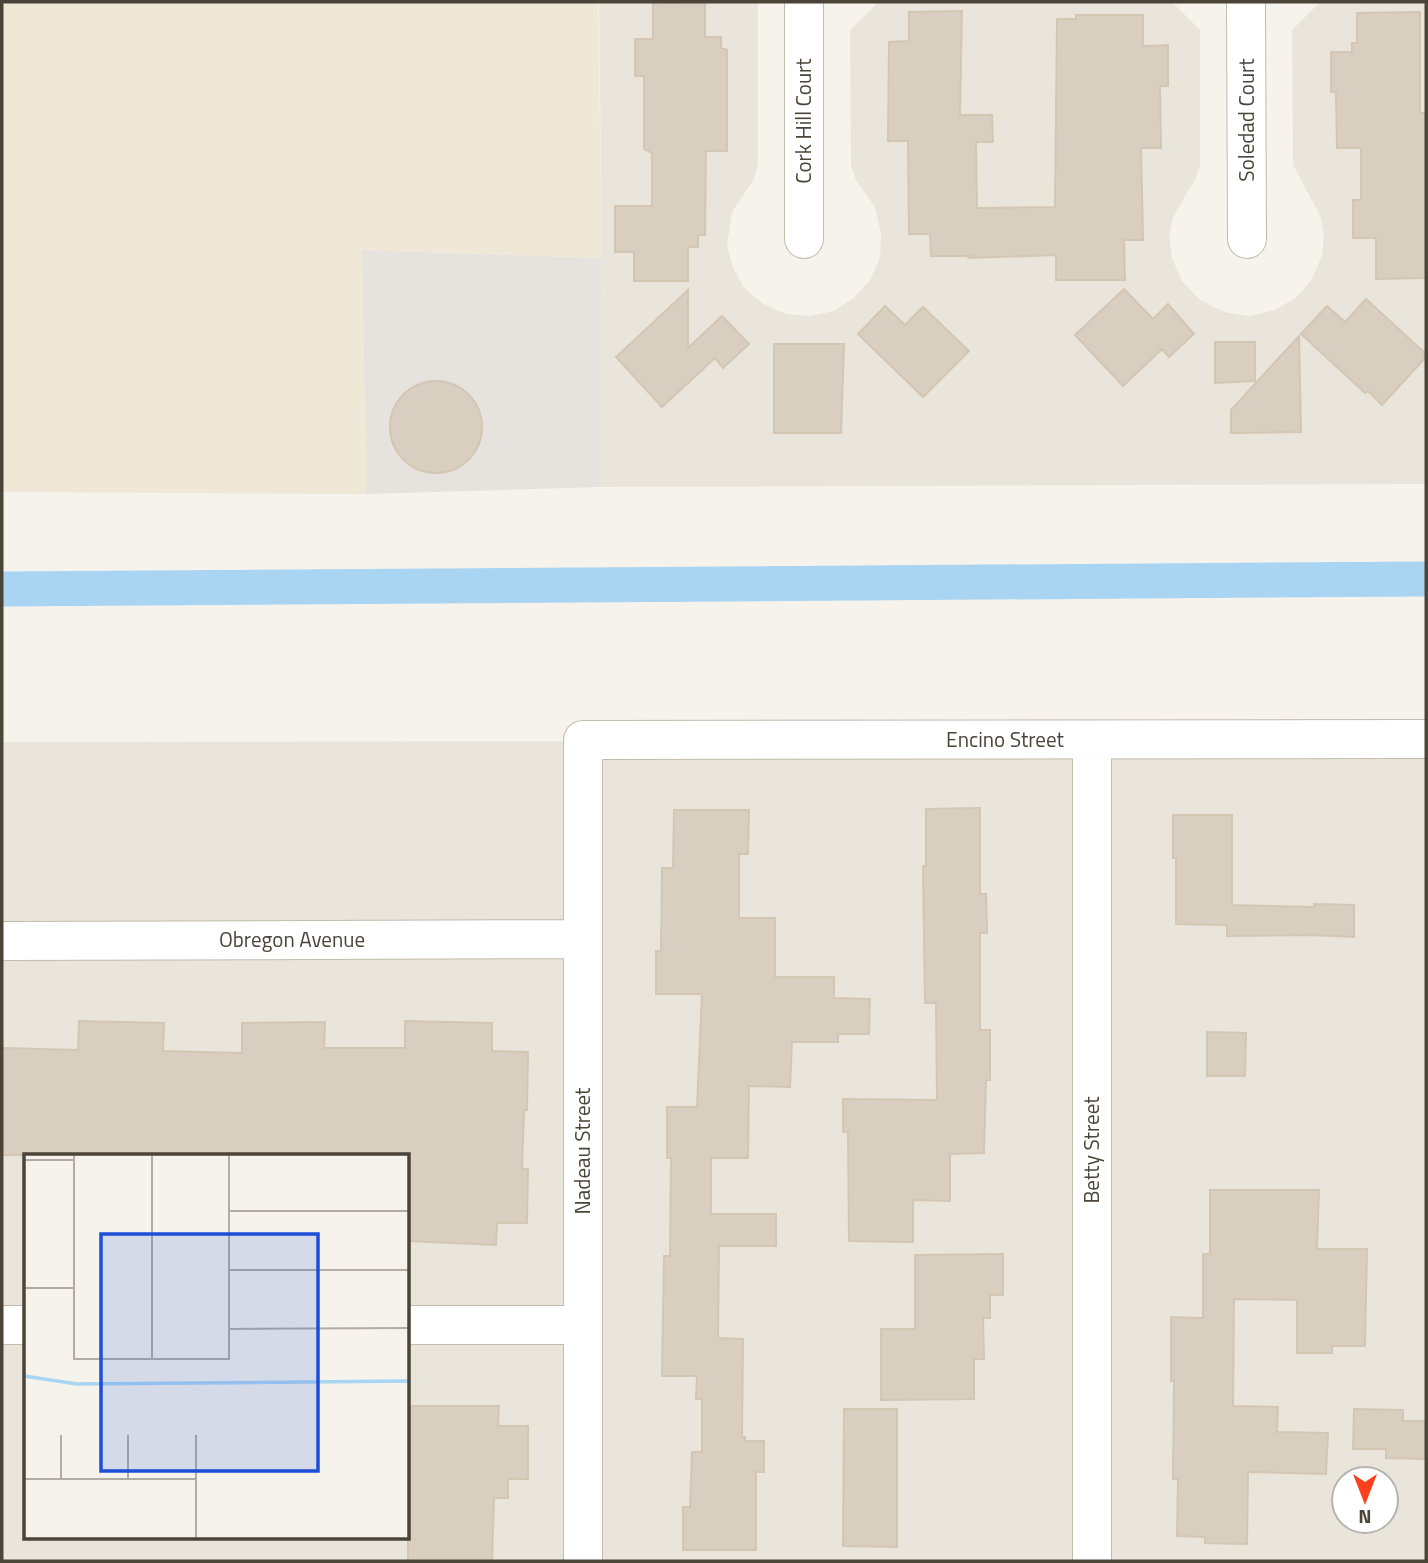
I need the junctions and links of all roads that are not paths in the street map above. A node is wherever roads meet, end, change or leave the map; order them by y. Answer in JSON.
{"nodes":[{"id":1,"x":804,"y":2,"type":"edge"},
{"id":2,"x":1246,"y":2,"type":"edge"},
{"id":3,"x":804,"y":239,"type":"dead end"},
{"id":4,"x":1247,"y":239,"type":"dead end"},
{"id":5,"x":1426,"y":739,"type":"edge"},
{"id":6,"x":583,"y":740,"type":"joint"},
{"id":7,"x":1092,"y":740,"type":"junction"},
{"id":8,"x":583,"y":939,"type":"junction"},
{"id":9,"x":2,"y":941,"type":"edge"},
{"id":10,"x":2,"y":1325,"type":"edge"},
{"id":11,"x":24,"y":1325,"type":"edge"},
{"id":12,"x":410,"y":1325,"type":"edge"},
{"id":13,"x":583,"y":1325,"type":"junction"},
{"id":14,"x":583,"y":1561,"type":"edge"},
{"id":15,"x":1092,"y":1561,"type":"edge"}],
"edges":[{"from":1,"to":3,"type":"street","name":"Cork Hill Court"},
{"from":2,"to":4,"type":"street","name":"Soledad Court"},
{"from":5,"to":7,"type":"street","name":"Encino Street"},
{"from":6,"to":7,"type":"street","name":"Encino Street"},
{"from":6,"to":8,"type":"street","name":"Nadeau Street"},
{"from":7,"to":15,"type":"street","name":"Betty Street"},
{"from":8,"to":9,"type":"street","name":"Obregon Avenue"},
{"from":8,"to":13,"type":"street","name":"Nadeau Street"},
{"from":10,"to":11,"type":"street"},
{"from":12,"to":13,"type":"street"},
{"from":13,"to":14,"type":"street","name":"Nadeau Street"}]}
